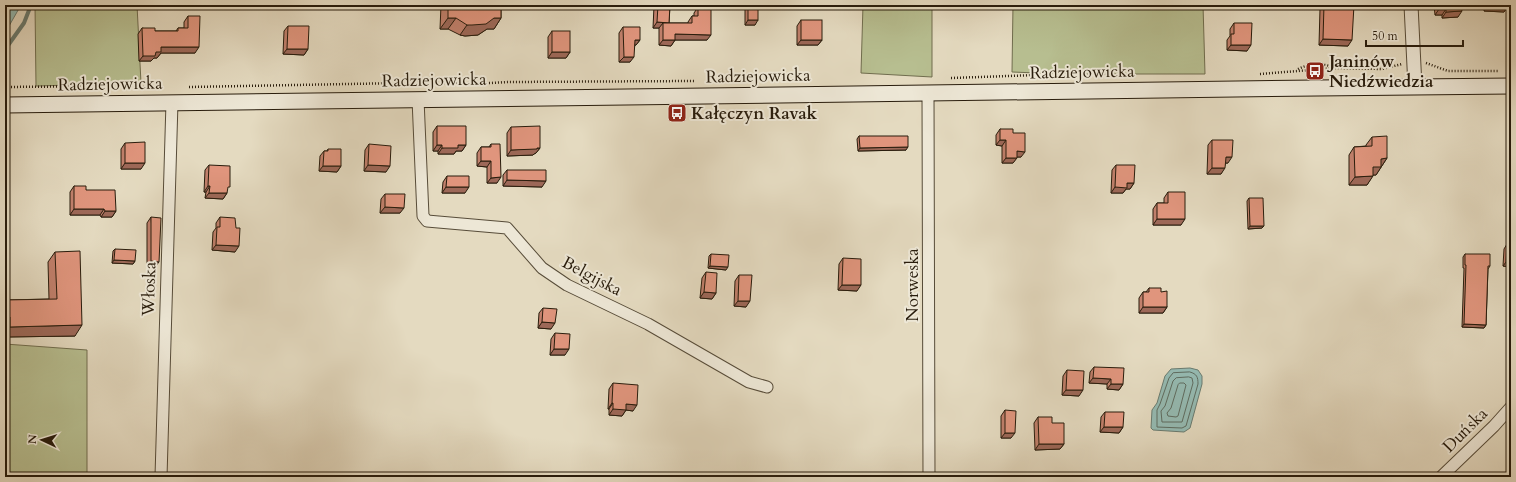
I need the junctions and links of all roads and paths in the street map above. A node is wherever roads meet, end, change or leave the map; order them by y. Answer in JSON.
{"nodes":[{"id":1,"x":1411,"y":5,"type":"edge"},
{"id":2,"x":1423,"y":62,"type":"dead end"},
{"id":3,"x":1403,"y":63,"type":"dead end"},
{"id":4,"x":1336,"y":68,"type":"junction"},
{"id":5,"x":1503,"y":71,"type":"dead end"},
{"id":6,"x":1037,"y":76,"type":"dead end"},
{"id":7,"x":949,"y":78,"type":"dead end"},
{"id":8,"x":702,"y":81,"type":"dead end"},
{"id":9,"x":5,"y":86,"type":"edge"},
{"id":10,"x":1511,"y":86,"type":"edge"},
{"id":11,"x":1415,"y":87,"type":"junction"},
{"id":12,"x":161,"y":88,"type":"dead end"},
{"id":13,"x":184,"y":88,"type":"dead end"},
{"id":14,"x":928,"y":93,"type":"junction"},
{"id":15,"x":418,"y":100,"type":"junction"},
{"id":16,"x":172,"y":102,"type":"junction"},
{"id":17,"x":5,"y":105,"type":"edge"},
{"id":18,"x":767,"y":387,"type":"dead end"},
{"id":19,"x":1511,"y":406,"type":"edge"},
{"id":20,"x":161,"y":477,"type":"edge"},
{"id":21,"x":929,"y":477,"type":"edge"},
{"id":22,"x":1441,"y":477,"type":"edge"}],
"edges":[{"from":1,"to":11,"type":"street"},
{"from":2,"to":5,"type":"path"},
{"from":3,"to":4,"type":"path"},
{"from":4,"to":4,"type":"path"},
{"from":6,"to":7,"type":"path"},
{"from":8,"to":13,"type":"path"},
{"from":9,"to":12,"type":"path"},
{"from":10,"to":11,"type":"main road","name":"Radziejowicka"},
{"from":11,"to":14,"type":"main road","name":"Radziejowicka"},
{"from":14,"to":15,"type":"main road","name":"Radziejowicka"},
{"from":14,"to":21,"type":"street","name":"Norweska"},
{"from":15,"to":16,"type":"main road","name":"Radziejowicka"},
{"from":15,"to":18,"type":"street","name":"Belgijska"},
{"from":16,"to":17,"type":"main road","name":"Radziejowicka"},
{"from":16,"to":20,"type":"street","name":"Włoska"},
{"from":19,"to":22,"type":"street","name":"Duńska"}]}
